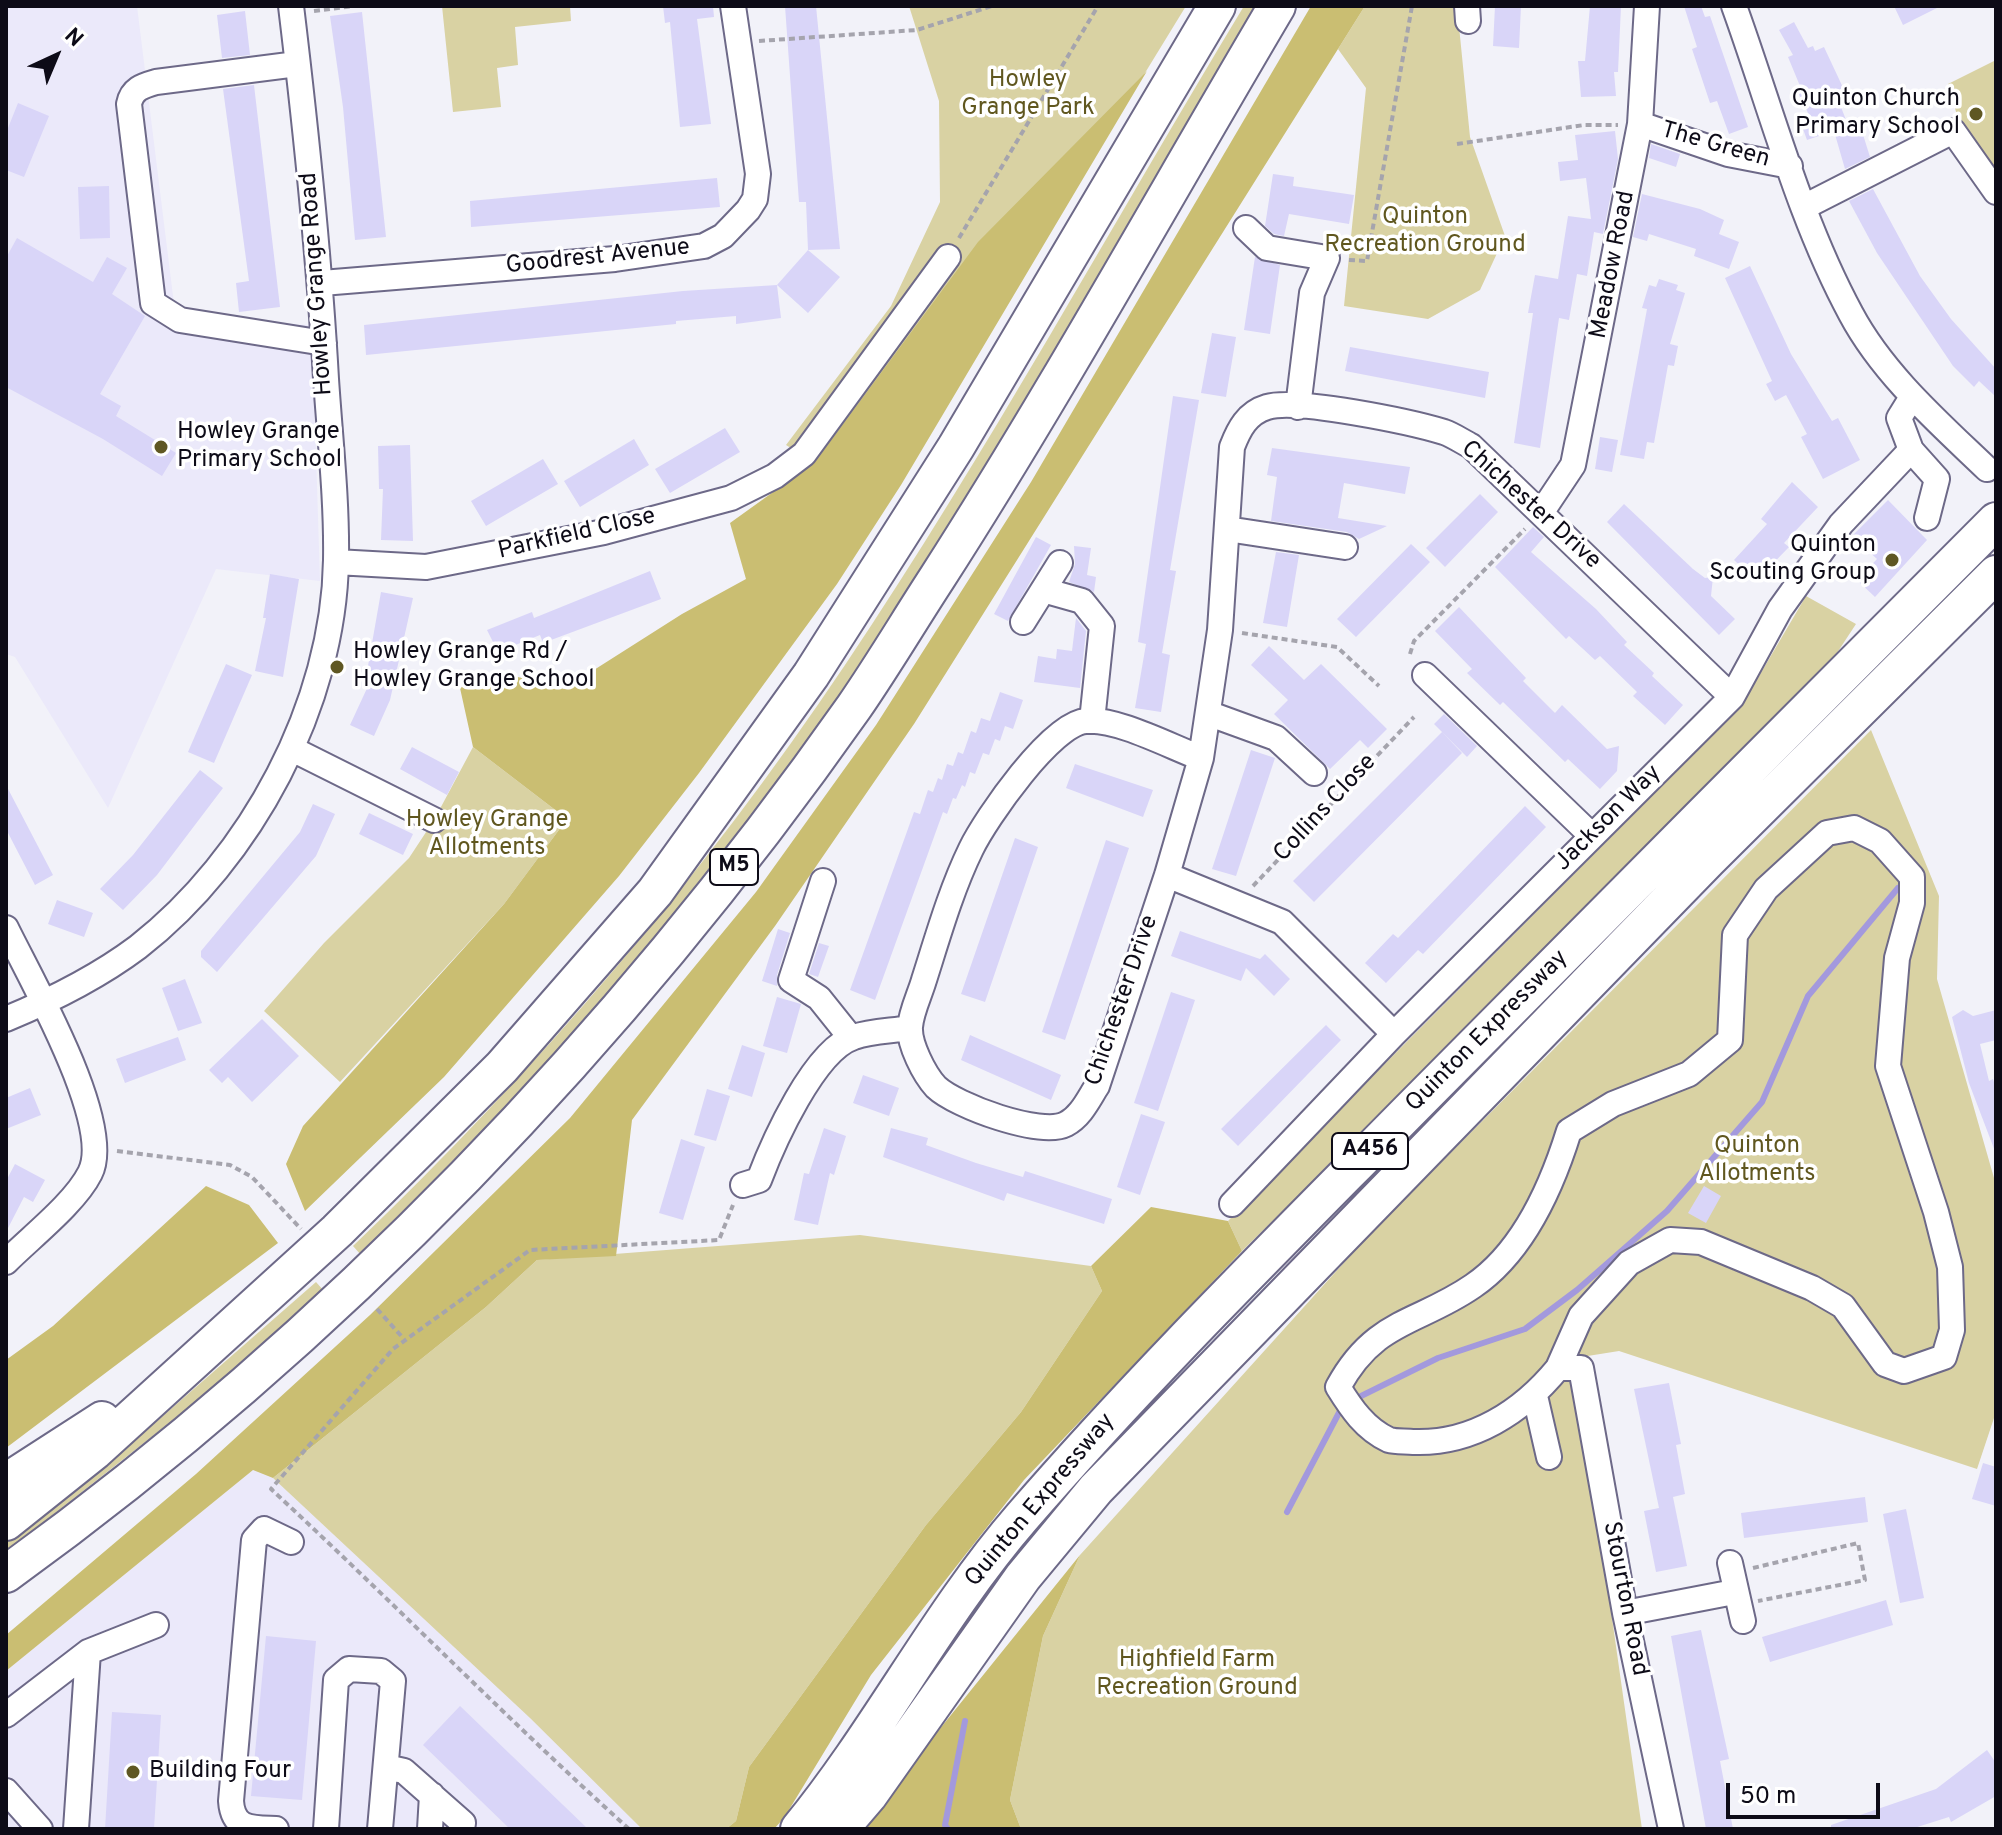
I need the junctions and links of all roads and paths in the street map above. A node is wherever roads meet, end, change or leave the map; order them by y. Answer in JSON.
{"nodes":[{"id":1,"x":353,"y":6,"type":"edge"},
{"id":2,"x":733,"y":6,"type":"edge"},
{"id":3,"x":992,"y":6,"type":"edge"},
{"id":4,"x":1098,"y":6,"type":"edge"},
{"id":5,"x":1217,"y":6,"type":"edge"},
{"id":6,"x":1277,"y":6,"type":"edge"},
{"id":7,"x":1412,"y":6,"type":"edge"},
{"id":8,"x":1647,"y":6,"type":"edge"},
{"id":9,"x":1743,"y":9,"type":"edge"},
{"id":10,"x":291,"y":10,"type":"edge"},
{"id":11,"x":738,"y":42,"type":"junction"},
{"id":12,"x":297,"y":64,"type":"junction"},
{"id":13,"x":1640,"y":124,"type":"junction"},
{"id":14,"x":1457,"y":144,"type":"dead end"},
{"id":15,"x":1790,"y":166,"type":"junction"},
{"id":16,"x":1996,"y":192,"type":"edge"},
{"id":17,"x":1804,"y":207,"type":"junction"},
{"id":18,"x":1246,"y":228,"type":"dead end"},
{"id":19,"x":948,"y":257,"type":"joint"},
{"id":20,"x":1327,"y":258,"type":"junction"},
{"id":21,"x":322,"y":283,"type":"junction"},
{"id":22,"x":324,"y":343,"type":"junction"},
{"id":23,"x":1912,"y":397,"type":"junction"},
{"id":24,"x":1298,"y":407,"type":"junction"},
{"id":25,"x":1911,"y":450,"type":"junction"},
{"id":26,"x":1987,"y":469,"type":"dead end"},
{"id":27,"x":1541,"y":513,"type":"junction"},
{"id":28,"x":1927,"y":518,"type":"dead end"},
{"id":29,"x":1996,"y":521,"type":"edge"},
{"id":30,"x":1227,"y":529,"type":"junction"},
{"id":31,"x":1345,"y":547,"type":"dead end"},
{"id":32,"x":336,"y":562,"type":"junction"},
{"id":33,"x":1060,"y":563,"type":"dead end"},
{"id":34,"x":1996,"y":574,"type":"edge"},
{"id":35,"x":1043,"y":590,"type":"junction"},
{"id":36,"x":1023,"y":622,"type":"dead end"},
{"id":37,"x":1220,"y":630,"type":"junction"},
{"id":38,"x":1410,"y":654,"type":"dead end"},
{"id":39,"x":1425,"y":675,"type":"dead end"},
{"id":40,"x":1379,"y":686,"type":"dead end"},
{"id":41,"x":1732,"y":697,"type":"junction"},
{"id":42,"x":1210,"y":714,"type":"junction"},
{"id":43,"x":1414,"y":717,"type":"dead end"},
{"id":44,"x":1092,"y":721,"type":"junction"},
{"id":45,"x":292,"y":749,"type":"junction"},
{"id":46,"x":1201,"y":758,"type":"junction"},
{"id":47,"x":1314,"y":773,"type":"dead end"},
{"id":48,"x":434,"y":820,"type":"dead end"},
{"id":49,"x":1592,"y":836,"type":"junction"},
{"id":50,"x":1167,"y":875,"type":"junction"},
{"id":51,"x":823,"y":881,"type":"dead end"},
{"id":52,"x":1238,"y":902,"type":"junction"},
{"id":53,"x":6,"y":928,"type":"edge"},
{"id":54,"x":42,"y":1004,"type":"junction"},
{"id":55,"x":6,"y":1019,"type":"edge"},
{"id":56,"x":909,"y":1028,"type":"junction"},
{"id":57,"x":1394,"y":1034,"type":"junction"},
{"id":58,"x":851,"y":1038,"type":"junction"},
{"id":59,"x":94,"y":1151,"type":"junction"},
{"id":60,"x":743,"y":1185,"type":"joint"},
{"id":61,"x":1232,"y":1204,"type":"dead end"},
{"id":62,"x":301,"y":1229,"type":"dead end"},
{"id":63,"x":6,"y":1262,"type":"edge"},
{"id":64,"x":377,"y":1309,"type":"dead end"},
{"id":65,"x":404,"y":1339,"type":"junction"},
{"id":66,"x":209,"y":1352,"type":"junction"},
{"id":67,"x":1569,"y":1368,"type":"junction"},
{"id":68,"x":1535,"y":1396,"type":"junction"},
{"id":69,"x":1549,"y":1457,"type":"dead end"},
{"id":70,"x":6,"y":1482,"type":"edge"},
{"id":71,"x":120,"y":1492,"type":"junction"},
{"id":72,"x":6,"y":1522,"type":"edge"},
{"id":73,"x":291,"y":1542,"type":"dead end"},
{"id":74,"x":6,"y":1574,"type":"edge"},
{"id":75,"x":1735,"y":1591,"type":"junction"},
{"id":76,"x":6,"y":1602,"type":"edge"},
{"id":77,"x":1625,"y":1613,"type":"junction"},
{"id":78,"x":156,"y":1625,"type":"dead end"},
{"id":79,"x":88,"y":1652,"type":"junction"},
{"id":80,"x":6,"y":1715,"type":"edge"},
{"id":81,"x":386,"y":1767,"type":"junction"},
{"id":82,"x":6,"y":1791,"type":"edge"},
{"id":83,"x":432,"y":1795,"type":"junction"},
{"id":84,"x":40,"y":1829,"type":"edge"},
{"id":85,"x":76,"y":1829,"type":"edge"},
{"id":86,"x":276,"y":1829,"type":"edge"},
{"id":87,"x":326,"y":1829,"type":"edge"},
{"id":88,"x":380,"y":1829,"type":"edge"},
{"id":89,"x":430,"y":1829,"type":"edge"},
{"id":90,"x":462,"y":1829,"type":"edge"},
{"id":91,"x":629,"y":1829,"type":"edge"},
{"id":92,"x":799,"y":1829,"type":"edge"},
{"id":93,"x":840,"y":1829,"type":"edge"},
{"id":94,"x":1671,"y":1829,"type":"edge"}],
"edges":[{"from":1,"to":10,"type":"path"},
{"from":2,"to":11,"type":"street","name":"Goodrest Avenue"},
{"from":3,"to":11,"type":"path"},
{"from":4,"to":19,"type":"path"},
{"from":5,"to":66,"type":"highway","number":"M5"},
{"from":6,"to":71,"type":"highway","number":"M5"},
{"from":7,"to":20,"type":"path"},
{"from":8,"to":13,"type":"street","name":"Meadow Road"},
{"from":9,"to":15,"type":"street"},
{"from":10,"to":12,"type":"street","name":"Howley Grange Road"},
{"from":11,"to":21,"type":"street","name":"Goodrest Avenue"},
{"from":12,"to":21,"type":"street","name":"Howley Grange Road"},
{"from":12,"to":22,"type":"street"},
{"from":13,"to":14,"type":"path"},
{"from":13,"to":15,"type":"street","name":"The Green"},
{"from":13,"to":27,"type":"street","name":"Meadow Road"},
{"from":15,"to":17,"type":"street"},
{"from":16,"to":17,"type":"street"},
{"from":17,"to":23,"type":"street"},
{"from":18,"to":20,"type":"street"},
{"from":19,"to":32,"type":"street","name":"Parkfield Close"},
{"from":20,"to":24,"type":"street"},
{"from":21,"to":22,"type":"street","name":"Howley Grange Road"},
{"from":22,"to":32,"type":"street","name":"Howley Grange Road"},
{"from":23,"to":25,"type":"street"},
{"from":23,"to":26,"type":"street"},
{"from":24,"to":27,"type":"street","name":"Chichester Drive"},
{"from":24,"to":30,"type":"street","name":"Chichester Drive"},
{"from":25,"to":28,"type":"street"},
{"from":25,"to":41,"type":"street","name":"Jackson Way"},
{"from":27,"to":38,"type":"path"},
{"from":27,"to":41,"type":"street","name":"Chichester Drive"},
{"from":29,"to":92,"type":"highway","name":"Quinton Expressway","number":"A456"},
{"from":30,"to":31,"type":"street"},
{"from":30,"to":37,"type":"street","name":"Chichester Drive"},
{"from":32,"to":45,"type":"street","name":"Howley Grange Road"},
{"from":33,"to":35,"type":"street"},
{"from":34,"to":93,"type":"highway","name":"Quinton Expressway","number":"A456"},
{"from":35,"to":36,"type":"street"},
{"from":35,"to":44,"type":"street"},
{"from":37,"to":40,"type":"path"},
{"from":37,"to":42,"type":"street","name":"Chichester Drive"},
{"from":39,"to":49,"type":"street"},
{"from":41,"to":49,"type":"street","name":"Jackson Way"},
{"from":42,"to":46,"type":"street","name":"Chichester Drive"},
{"from":42,"to":47,"type":"street"},
{"from":43,"to":52,"type":"path","name":"Collins Close"},
{"from":44,"to":46,"type":"street"},
{"from":44,"to":56,"type":"street"},
{"from":45,"to":48,"type":"street"},
{"from":45,"to":54,"type":"street","name":"Howley Grange Road"},
{"from":46,"to":50,"type":"street","name":"Chichester Drive"},
{"from":49,"to":57,"type":"street","name":"Jackson Way"},
{"from":50,"to":52,"type":"street"},
{"from":50,"to":56,"type":"street","name":"Chichester Drive"},
{"from":51,"to":58,"type":"street"},
{"from":52,"to":57,"type":"street"},
{"from":53,"to":54,"type":"street"},
{"from":54,"to":55,"type":"street","name":"Howley Grange Road"},
{"from":54,"to":59,"type":"street"},
{"from":56,"to":58,"type":"street"},
{"from":57,"to":61,"type":"street","name":"Jackson Way"},
{"from":58,"to":60,"type":"street"},
{"from":59,"to":62,"type":"path"},
{"from":59,"to":63,"type":"street"},
{"from":60,"to":65,"type":"path"},
{"from":64,"to":65,"type":"path"},
{"from":65,"to":91,"type":"path"},
{"from":66,"to":70,"type":"highway"},
{"from":66,"to":72,"type":"highway","number":"M5"},
{"from":67,"to":68,"type":"street"},
{"from":67,"to":68,"type":"street"},
{"from":67,"to":77,"type":"street","name":"Stourton Road"},
{"from":68,"to":69,"type":"street"},
{"from":71,"to":74,"type":"highway","number":"M5"},
{"from":71,"to":76,"type":"highway"},
{"from":73,"to":86,"type":"street"},
{"from":75,"to":75,"type":"path"},
{"from":75,"to":77,"type":"street"},
{"from":77,"to":94,"type":"street","name":"Stourton Road"},
{"from":78,"to":79,"type":"street"},
{"from":79,"to":80,"type":"street"},
{"from":79,"to":85,"type":"street"},
{"from":81,"to":83,"type":"street"},
{"from":81,"to":87,"type":"street"},
{"from":81,"to":88,"type":"street"},
{"from":82,"to":84,"type":"street"},
{"from":83,"to":89,"type":"street"},
{"from":83,"to":90,"type":"street"}]}
